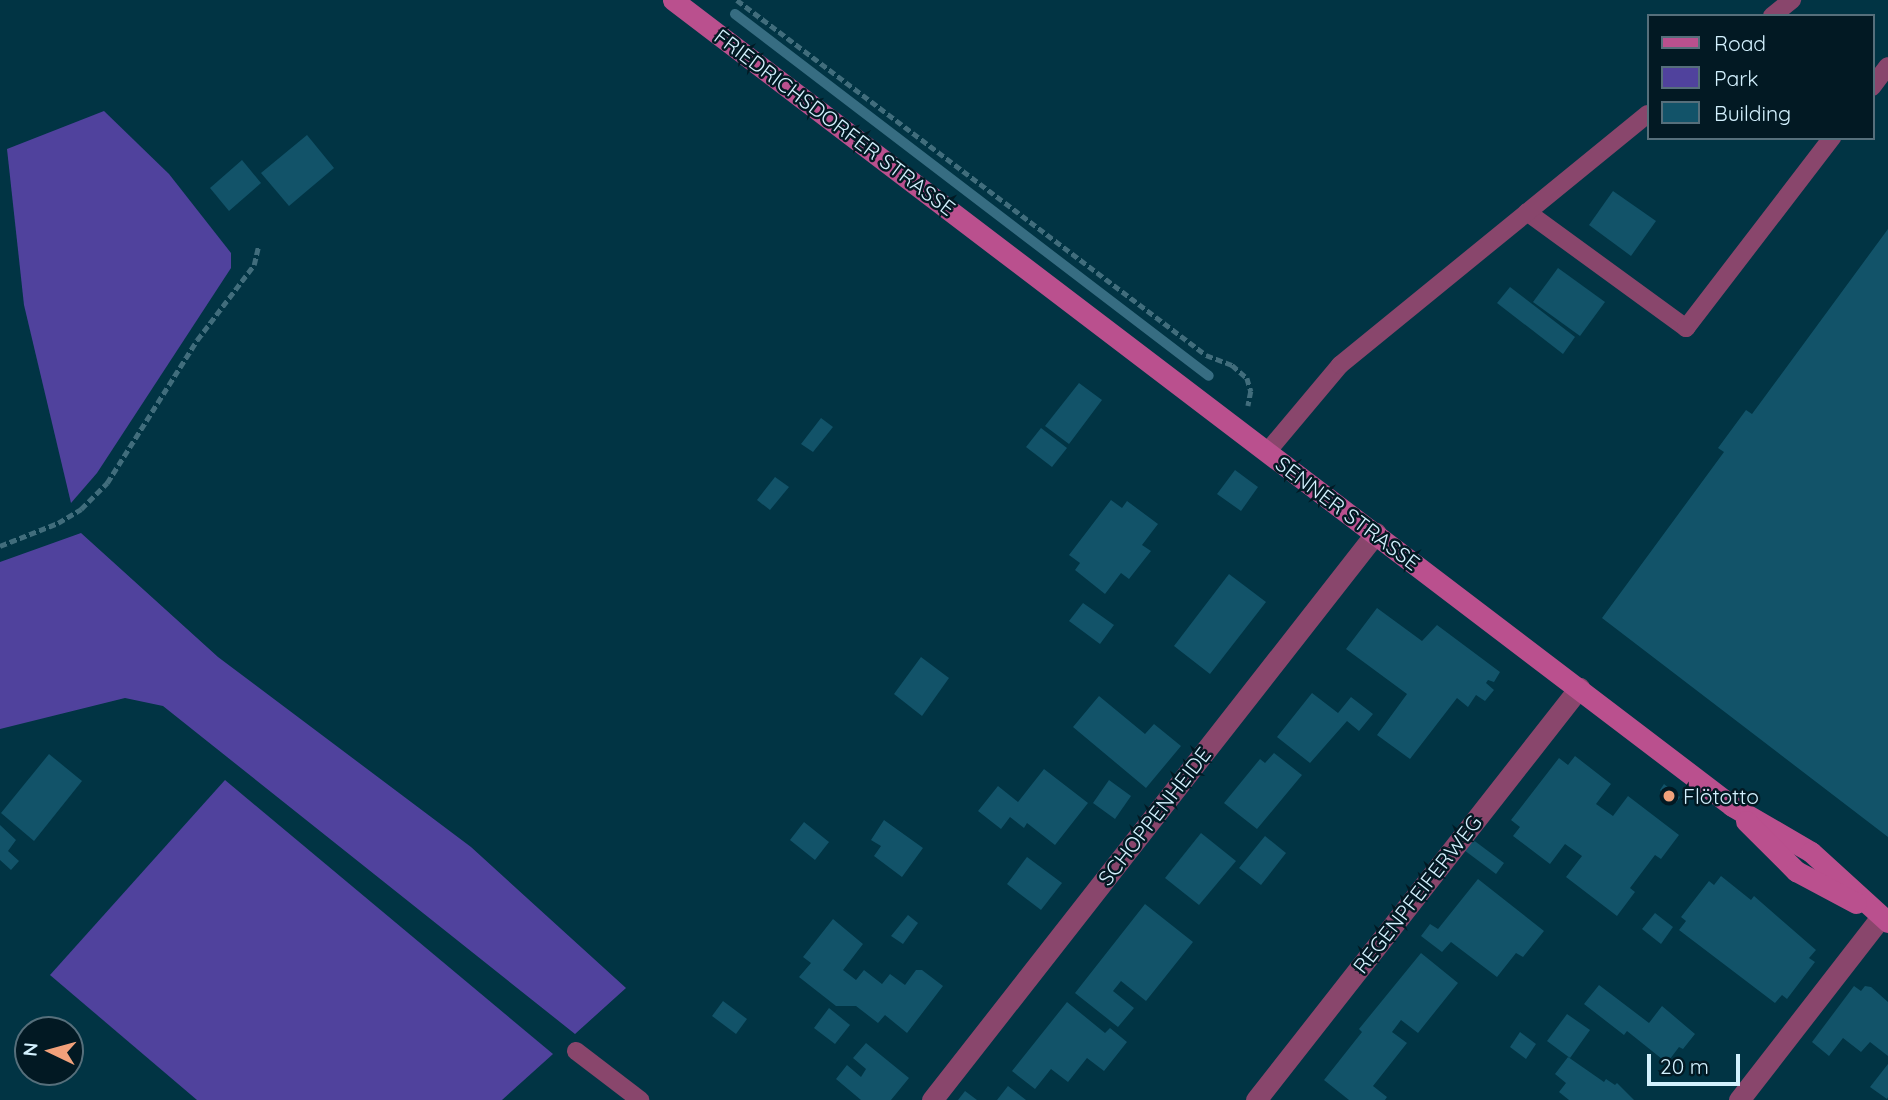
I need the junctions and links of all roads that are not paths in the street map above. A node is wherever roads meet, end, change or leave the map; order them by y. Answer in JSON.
{"nodes":[{"id":1,"x":673,"y":0,"type":"edge"},
{"id":2,"x":1792,"y":0,"type":"edge"},
{"id":3,"x":1774,"y":14,"type":"edge"},
{"id":4,"x":1888,"y":66,"type":"edge"},
{"id":5,"x":1874,"y":84,"type":"edge"},
{"id":6,"x":1646,"y":116,"type":"edge"},
{"id":7,"x":1830,"y":140,"type":"edge"},
{"id":8,"x":1527,"y":212,"type":"junction"},
{"id":9,"x":963,"y":219,"type":"joint"},
{"id":10,"x":1267,"y":452,"type":"junction"},
{"id":11,"x":1376,"y":533,"type":"junction"},
{"id":12,"x":1579,"y":688,"type":"junction"},
{"id":13,"x":1880,"y":916,"type":"edge"},
{"id":14,"x":576,"y":1051,"type":"dead end"},
{"id":15,"x":640,"y":1100,"type":"edge"},
{"id":16,"x":932,"y":1100,"type":"edge"},
{"id":17,"x":1256,"y":1100,"type":"edge"},
{"id":18,"x":1739,"y":1100,"type":"edge"}],
"edges":[{"from":1,"to":9,"type":"main road","name":"FRIEDRICHSDORFER STRASSE"},
{"from":2,"to":3,"type":"lane"},
{"from":4,"to":5,"type":"lane"},
{"from":6,"to":8,"type":"lane"},
{"from":7,"to":8,"type":"lane"},
{"from":8,"to":10,"type":"lane"},
{"from":9,"to":10,"type":"main road","name":"SENNER STRASSE"},
{"from":10,"to":11,"type":"main road","name":"SENNER STRASSE"},
{"from":11,"to":12,"type":"main road","name":"SENNER STRASSE"},
{"from":11,"to":16,"type":"street","name":"SCHOPPENHEIDE"},
{"from":12,"to":13,"type":"main road","name":"SENNER STRASSE"},
{"from":12,"to":17,"type":"street","name":"REGENPFEIFERWEG"},
{"from":13,"to":18,"type":"street"},
{"from":14,"to":15,"type":"lane"}]}
